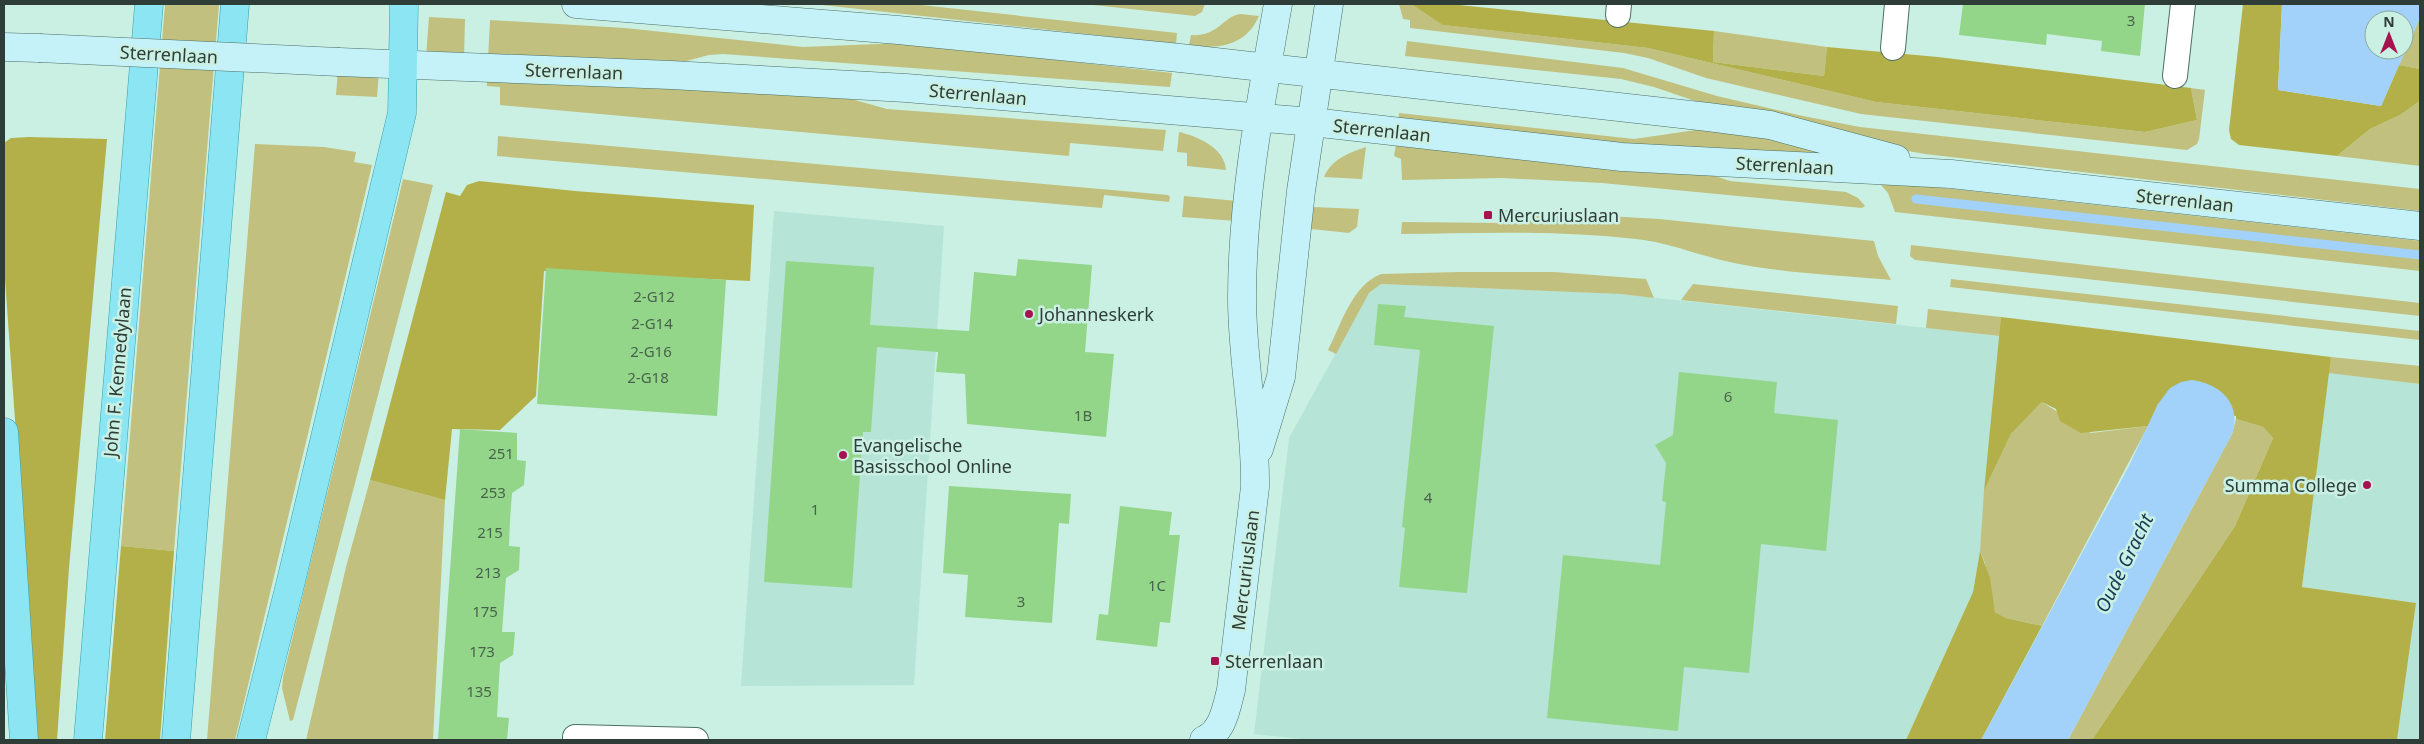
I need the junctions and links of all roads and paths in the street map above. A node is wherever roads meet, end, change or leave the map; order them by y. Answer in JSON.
{"nodes":[{"id":1,"x":149,"y":4,"type":"edge"},
{"id":2,"x":235,"y":4,"type":"edge"},
{"id":3,"x":404,"y":4,"type":"edge"},
{"id":4,"x":576,"y":4,"type":"edge"},
{"id":5,"x":1278,"y":4,"type":"edge"},
{"id":6,"x":1329,"y":4,"type":"edge"},
{"id":7,"x":1897,"y":4,"type":"edge"},
{"id":8,"x":2183,"y":4,"type":"edge"},
{"id":9,"x":4,"y":47,"type":"edge"},
{"id":10,"x":1893,"y":48,"type":"dead end"},
{"id":11,"x":403,"y":65,"type":"junction"},
{"id":12,"x":1267,"y":68,"type":"junction"},
{"id":13,"x":1320,"y":73,"type":"junction"},
{"id":14,"x":2175,"y":76,"type":"dead end"},
{"id":15,"x":1259,"y":117,"type":"junction"},
{"id":16,"x":1312,"y":122,"type":"junction"},
{"id":17,"x":1951,"y":174,"type":"junction"},
{"id":18,"x":2420,"y":226,"type":"edge"},
{"id":19,"x":4,"y":432,"type":"edge"},
{"id":20,"x":1256,"y":460,"type":"junction"},
{"id":21,"x":1213,"y":739,"type":"edge"},
{"id":22,"x":24,"y":740,"type":"edge"},
{"id":23,"x":88,"y":740,"type":"edge"},
{"id":24,"x":176,"y":740,"type":"edge"},
{"id":25,"x":251,"y":740,"type":"edge"},
{"id":26,"x":575,"y":740,"type":"edge"},
{"id":27,"x":696,"y":740,"type":"edge"}],
"edges":[{"from":1,"to":23,"type":"main road","name":"John F. Kennedylaan"},
{"from":2,"to":24,"type":"main road"},
{"from":3,"to":11,"type":"main road"},
{"from":4,"to":12,"type":"main road","name":"Sterrenlaan"},
{"from":5,"to":12,"type":"main road","name":"Mercuriuslaan"},
{"from":6,"to":13,"type":"main road","name":"Mercuriuslaan"},
{"from":7,"to":10,"type":"street"},
{"from":8,"to":14,"type":"street"},
{"from":9,"to":11,"type":"main road","name":"Sterrenlaan","bridge":true},
{"from":11,"to":15,"type":"main road","name":"Sterrenlaan"},
{"from":11,"to":25,"type":"main road"},
{"from":12,"to":13,"type":"main road","name":"Sterrenlaan"},
{"from":12,"to":15,"type":"main road","name":"Mercuriuslaan"},
{"from":13,"to":16,"type":"main road","name":"Mercuriuslaan"},
{"from":13,"to":17,"type":"main road","name":"Sterrenlaan"},
{"from":15,"to":16,"type":"main road","name":"Sterrenlaan"},
{"from":15,"to":20,"type":"main road","name":"Mercuriuslaan"},
{"from":16,"to":17,"type":"main road","name":"Sterrenlaan"},
{"from":16,"to":20,"type":"main road","name":"Mercuriuslaan"},
{"from":17,"to":18,"type":"main road","name":"Sterrenlaan"},
{"from":19,"to":22,"type":"main road"},
{"from":20,"to":21,"type":"main road","name":"Mercuriuslaan"},
{"from":26,"to":27,"type":"street"}]}
